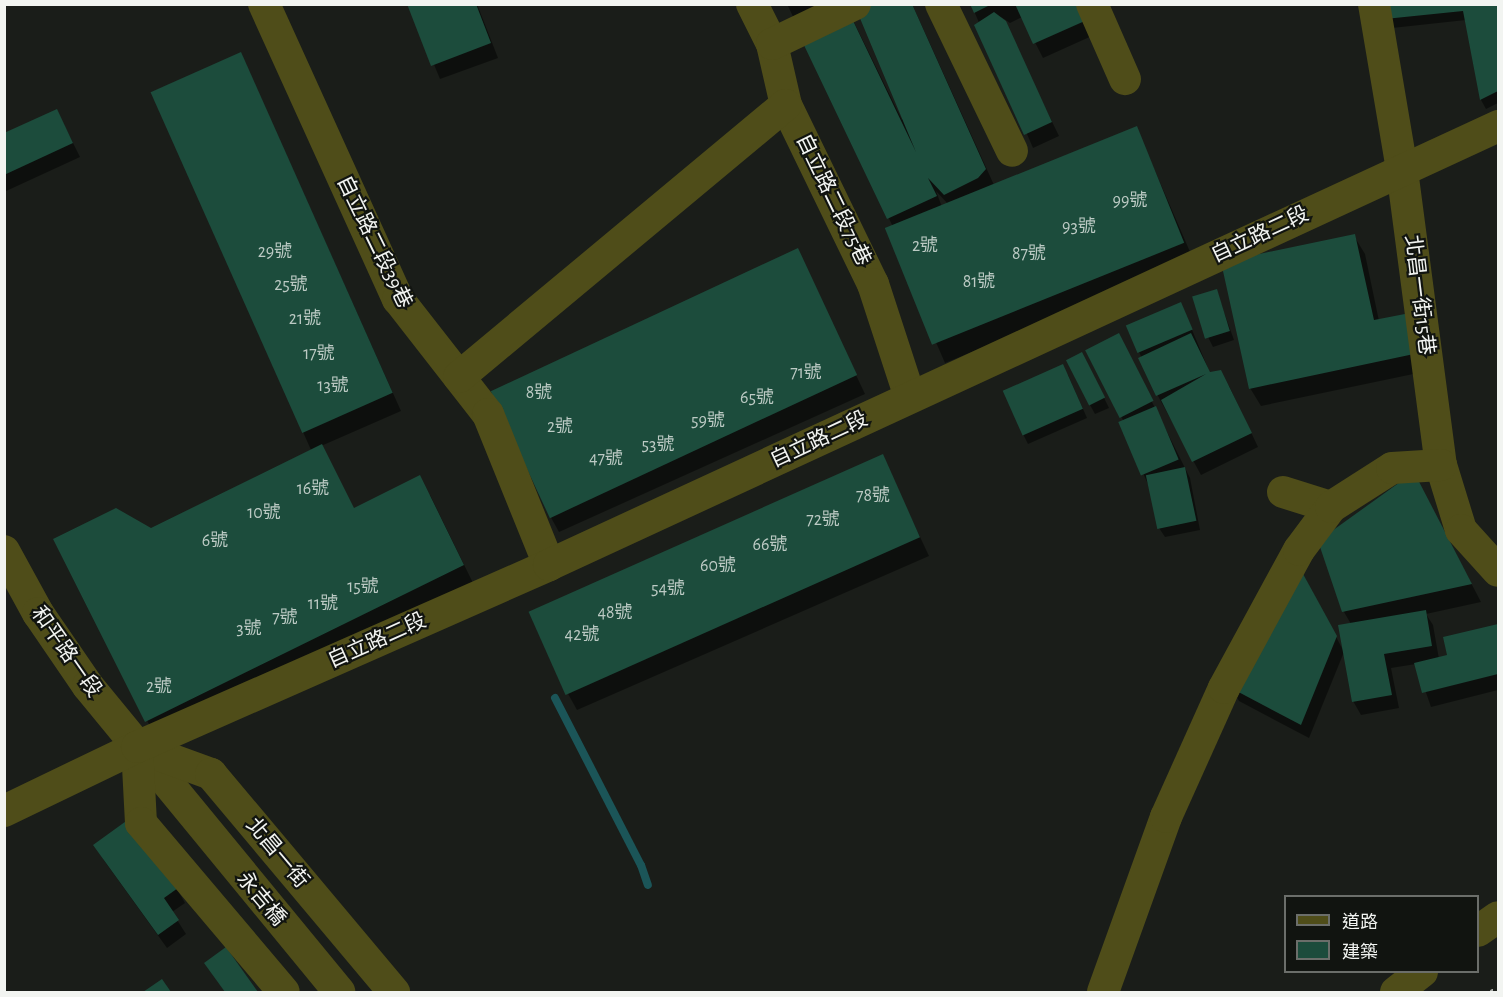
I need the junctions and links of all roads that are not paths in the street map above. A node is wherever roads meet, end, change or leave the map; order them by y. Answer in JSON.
{"nodes":[{"id":1,"x":264,"y":4,"type":"edge"},
{"id":2,"x":752,"y":4,"type":"edge"},
{"id":3,"x":855,"y":4,"type":"edge"},
{"id":4,"x":941,"y":4,"type":"edge"},
{"id":5,"x":1092,"y":4,"type":"edge"},
{"id":6,"x":1374,"y":4,"type":"edge"},
{"id":7,"x":772,"y":44,"type":"junction"},
{"id":8,"x":1125,"y":79,"type":"dead end"},
{"id":9,"x":786,"y":105,"type":"junction"},
{"id":10,"x":1498,"y":126,"type":"edge"},
{"id":11,"x":1012,"y":151,"type":"dead end"},
{"id":12,"x":1402,"y":170,"type":"junction"},
{"id":13,"x":459,"y":377,"type":"junction"},
{"id":14,"x":910,"y":397,"type":"junction"},
{"id":15,"x":1441,"y":465,"type":"junction"},
{"id":16,"x":1283,"y":492,"type":"dead end"},
{"id":17,"x":1331,"y":507,"type":"junction"},
{"id":18,"x":4,"y":551,"type":"edge"},
{"id":19,"x":549,"y":565,"type":"junction"},
{"id":20,"x":1498,"y":571,"type":"edge"},
{"id":21,"x":137,"y":747,"type":"junction"},
{"id":22,"x":183,"y":805,"type":"joint"},
{"id":23,"x":4,"y":811,"type":"edge"},
{"id":24,"x":1498,"y":917,"type":"edge"},
{"id":25,"x":1479,"y":930,"type":"edge"},
{"id":26,"x":1421,"y":973,"type":"edge"},
{"id":27,"x":284,"y":993,"type":"edge"},
{"id":28,"x":339,"y":993,"type":"edge"},
{"id":29,"x":394,"y":993,"type":"edge"},
{"id":30,"x":1102,"y":993,"type":"edge"},
{"id":31,"x":1396,"y":993,"type":"edge"}],
"edges":[{"from":1,"to":13,"type":"street","name":"自立路二段39巷"},
{"from":2,"to":7,"type":"street","name":"自立路二段75巷"},
{"from":3,"to":7,"type":"street"},
{"from":4,"to":11,"type":"street"},
{"from":5,"to":8,"type":"street"},
{"from":6,"to":12,"type":"street","name":"北昌一街15巷"},
{"from":7,"to":9,"type":"street","name":"自立路二段75巷"},
{"from":9,"to":13,"type":"street"},
{"from":9,"to":14,"type":"street","name":"自立路二段75巷"},
{"from":10,"to":12,"type":"street","name":"自立路二段"},
{"from":12,"to":14,"type":"street","name":"自立路二段"},
{"from":12,"to":15,"type":"street","name":"北昌一街15巷"},
{"from":13,"to":19,"type":"street","name":"自立路二段39巷"},
{"from":14,"to":19,"type":"street","name":"自立路二段"},
{"from":15,"to":17,"type":"street"},
{"from":15,"to":20,"type":"street","name":"北昌一街15巷"},
{"from":16,"to":17,"type":"street"},
{"from":17,"to":30,"type":"street"},
{"from":18,"to":21,"type":"street","name":"和平路一段"},
{"from":19,"to":21,"type":"street","name":"自立路二段"},
{"from":21,"to":22,"type":"street","name":"和平路一段"},
{"from":21,"to":23,"type":"street","name":"自立路二段"},
{"from":21,"to":27,"type":"street"},
{"from":21,"to":29,"type":"street","name":"北昌一街"},
{"from":22,"to":28,"type":"street","name":"永吉橋"},
{"from":24,"to":25,"type":"street"},
{"from":26,"to":31,"type":"street"}]}
